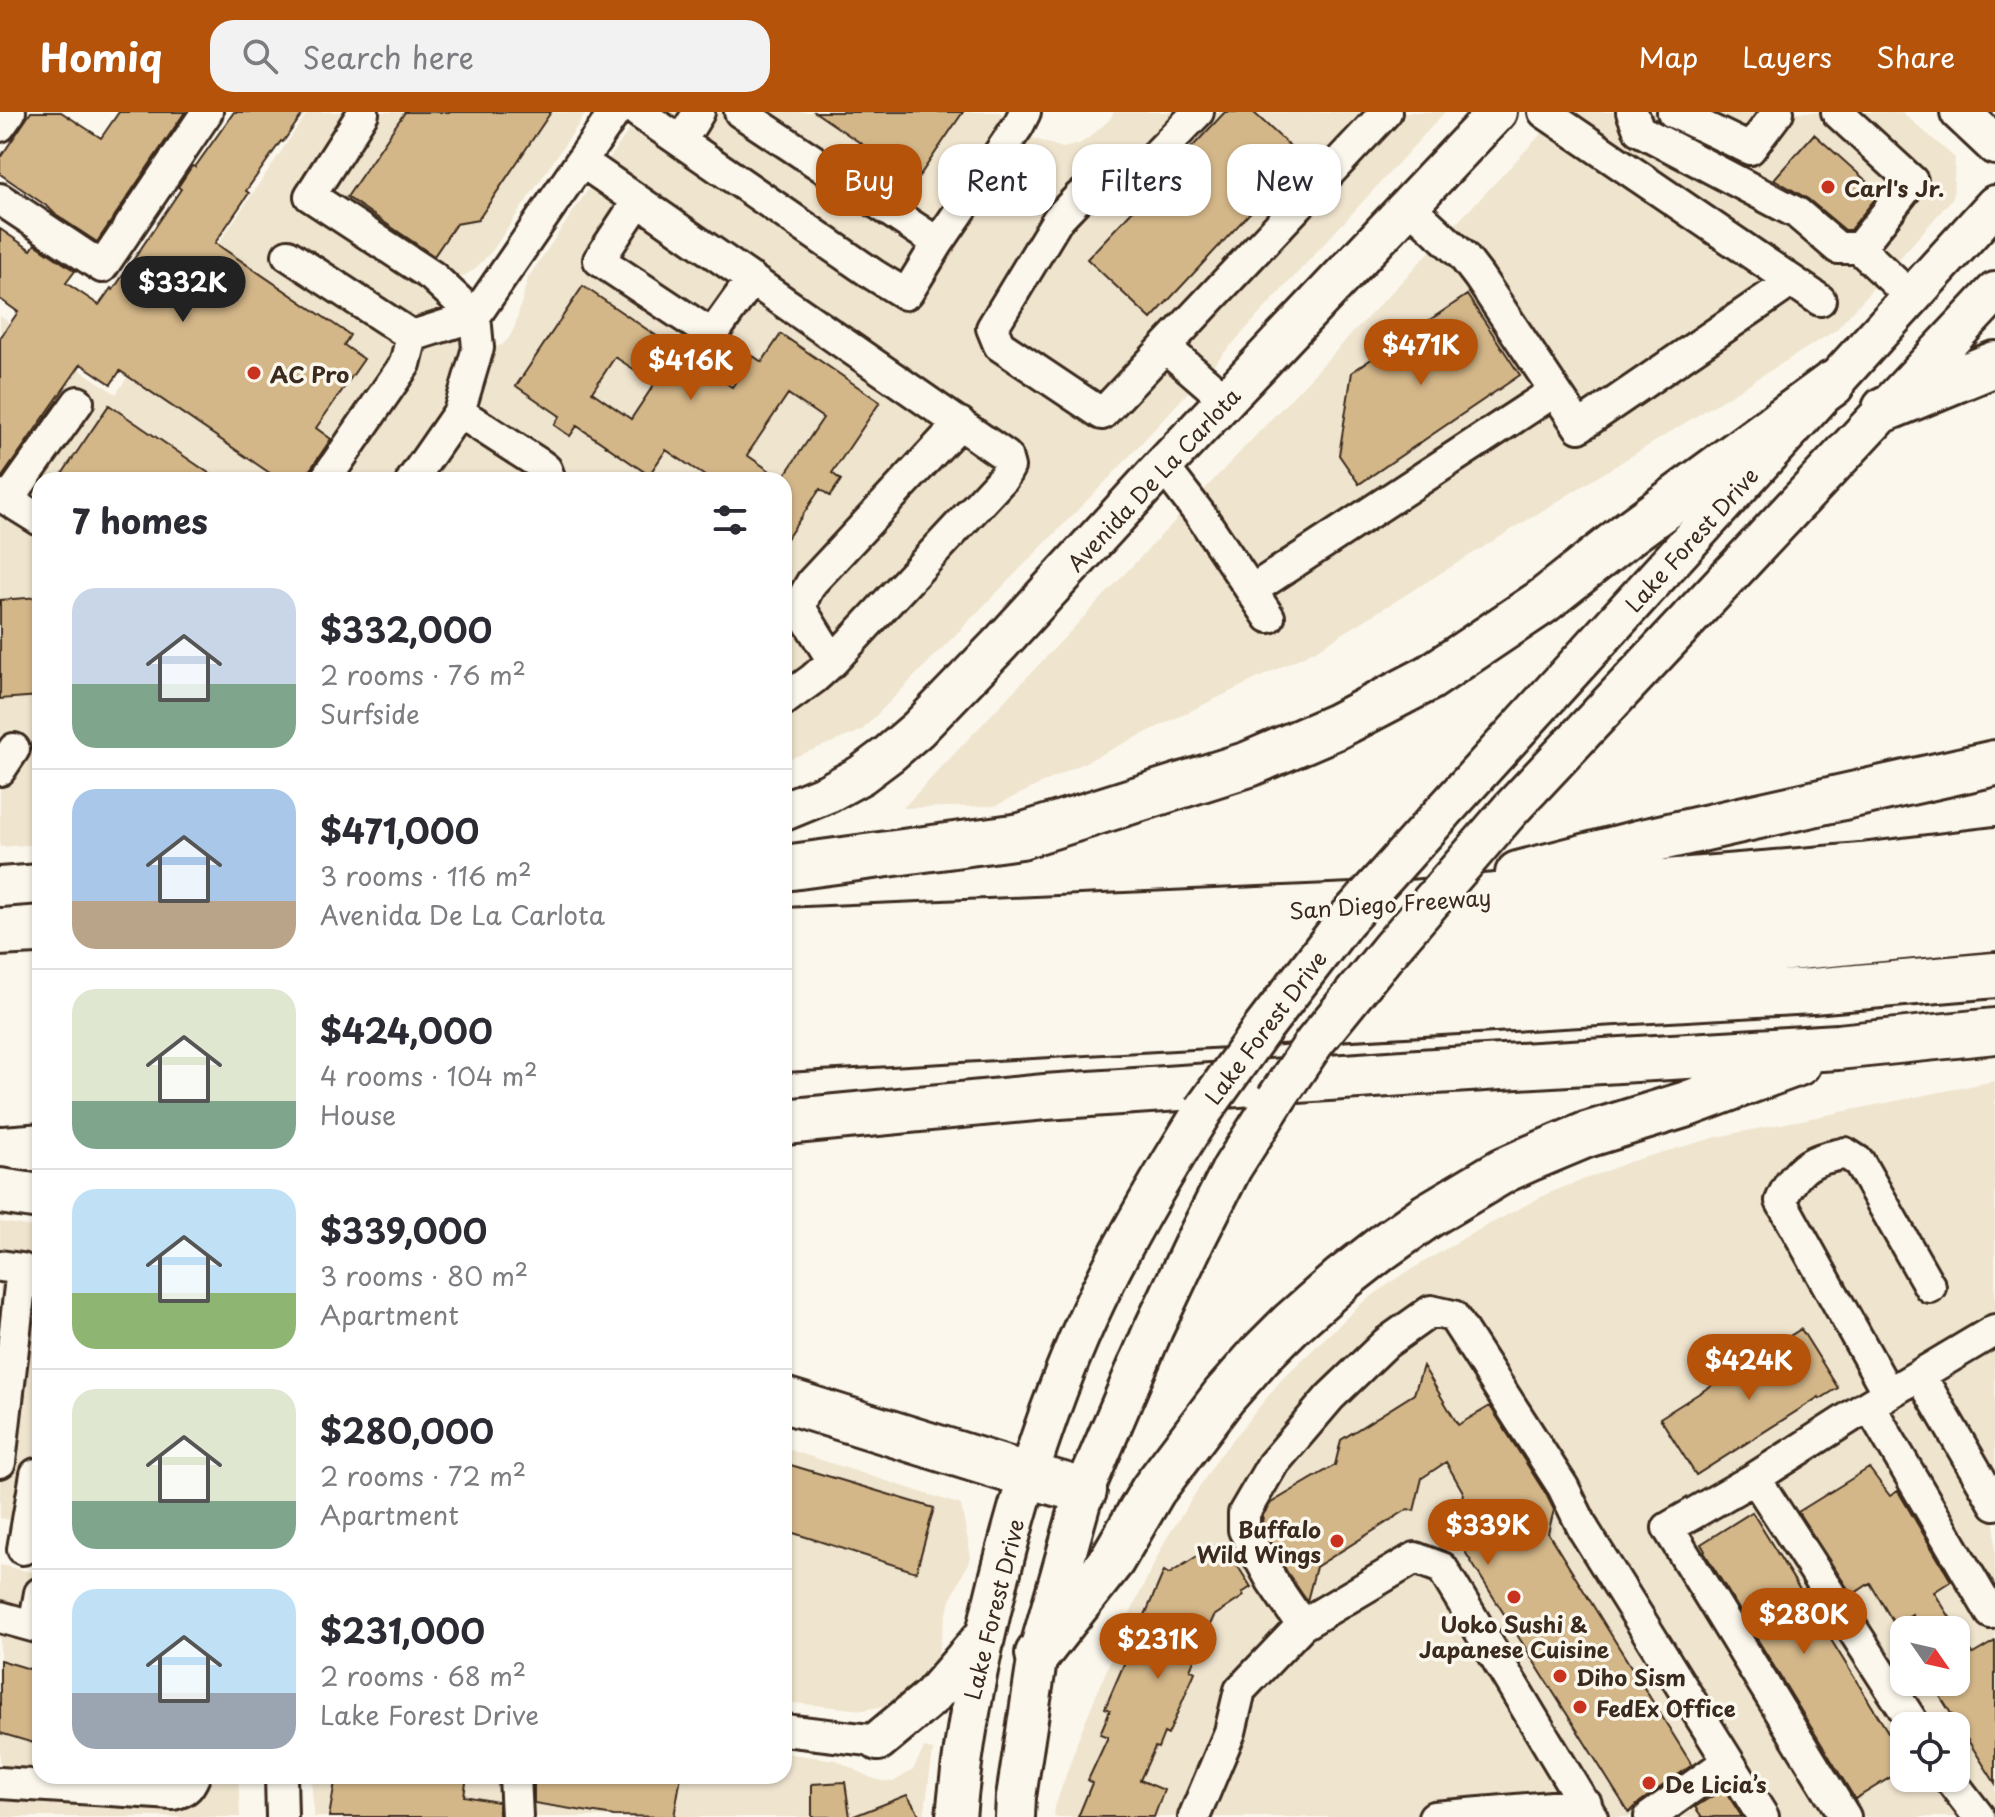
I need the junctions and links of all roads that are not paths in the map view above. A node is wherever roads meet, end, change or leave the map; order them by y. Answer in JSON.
{"nodes":[{"id":1,"x":10,"y":112,"type":"edge"},
{"id":2,"x":207,"y":112,"type":"edge"},
{"id":3,"x":638,"y":112,"type":"edge"},
{"id":4,"x":699,"y":112,"type":"edge"},
{"id":5,"x":740,"y":112,"type":"edge"},
{"id":6,"x":1025,"y":112,"type":"edge"},
{"id":7,"x":1386,"y":112,"type":"edge"},
{"id":8,"x":1497,"y":112,"type":"edge"},
{"id":9,"x":1544,"y":112,"type":"edge"},
{"id":10,"x":1632,"y":112,"type":"edge"},
{"id":11,"x":1673,"y":112,"type":"edge"},
{"id":12,"x":1778,"y":112,"type":"edge"},
{"id":13,"x":1837,"y":112,"type":"edge"},
{"id":14,"x":1960,"y":112,"type":"edge"},
{"id":15,"x":363,"y":113,"type":"edge"},
{"id":16,"x":606,"y":115,"type":"edge"},
{"id":17,"x":1188,"y":115,"type":"edge"},
{"id":18,"x":0,"y":126,"type":"edge"},
{"id":19,"x":681,"y":141,"type":"junction"},
{"id":20,"x":1995,"y":145,"type":"edge"},
{"id":21,"x":581,"y":161,"type":"junction"},
{"id":22,"x":0,"y":199,"type":"edge"},
{"id":23,"x":638,"y":201,"type":"junction"},
{"id":24,"x":1995,"y":205,"type":"edge"},
{"id":25,"x":1409,"y":206,"type":"junction"},
{"id":26,"x":938,"y":243,"type":"junction"},
{"id":27,"x":1859,"y":248,"type":"junction"},
{"id":28,"x":288,"y":255,"type":"dead end"},
{"id":29,"x":752,"y":279,"type":"junction"},
{"id":30,"x":1792,"y":281,"type":"junction"},
{"id":31,"x":1995,"y":292,"type":"edge"},
{"id":32,"x":1911,"y":297,"type":"junction"},
{"id":33,"x":1820,"y":300,"type":"dead end"},
{"id":34,"x":475,"y":316,"type":"junction"},
{"id":35,"x":412,"y":336,"type":"junction"},
{"id":36,"x":1165,"y":347,"type":"junction"},
{"id":37,"x":1995,"y":364,"type":"edge"},
{"id":38,"x":1832,"y":384,"type":"junction"},
{"id":39,"x":1555,"y":391,"type":"junction"},
{"id":40,"x":1226,"y":400,"type":"junction"},
{"id":41,"x":78,"y":402,"type":"dead end"},
{"id":42,"x":1885,"y":409,"type":"junction"},
{"id":43,"x":459,"y":412,"type":"junction"},
{"id":44,"x":960,"y":423,"type":"junction"},
{"id":45,"x":1163,"y":466,"type":"junction"},
{"id":46,"x":331,"y":472,"type":"edge"},
{"id":47,"x":418,"y":472,"type":"edge"},
{"id":48,"x":547,"y":472,"type":"edge"},
{"id":49,"x":4,"y":498,"type":"edge"},
{"id":50,"x":32,"y":515,"type":"edge"},
{"id":51,"x":1252,"y":590,"type":"junction"},
{"id":52,"x":1269,"y":617,"type":"dead end"},
{"id":53,"x":833,"y":661,"type":"junction"},
{"id":54,"x":792,"y":694,"type":"edge"},
{"id":55,"x":0,"y":750,"type":"edge"},
{"id":56,"x":1995,"y":763,"type":"edge"},
{"id":57,"x":0,"y":770,"type":"edge"},
{"id":58,"x":792,"y":808,"type":"edge"},
{"id":59,"x":1995,"y":850,"type":"edge"},
{"id":60,"x":792,"y":867,"type":"edge"},
{"id":61,"x":1995,"y":884,"type":"edge"},
{"id":62,"x":32,"y":885,"type":"edge"},
{"id":63,"x":0,"y":887,"type":"edge"},
{"id":64,"x":1398,"y":904,"type":"junction"},
{"id":65,"x":1995,"y":928,"type":"edge"},
{"id":66,"x":792,"y":931,"type":"edge"},
{"id":67,"x":792,"y":973,"type":"edge"},
{"id":68,"x":1995,"y":975,"type":"edge"},
{"id":69,"x":32,"y":978,"type":"edge"},
{"id":70,"x":0,"y":980,"type":"edge"},
{"id":71,"x":792,"y":1007,"type":"edge"},
{"id":72,"x":32,"y":1021,"type":"edge"},
{"id":73,"x":0,"y":1023,"type":"edge"},
{"id":74,"x":1995,"y":1031,"type":"edge"},
{"id":75,"x":1838,"y":1047,"type":"junction"},
{"id":76,"x":792,"y":1049,"type":"edge"},
{"id":77,"x":32,"y":1060,"type":"edge"},
{"id":78,"x":0,"y":1062,"type":"edge"},
{"id":79,"x":32,"y":1100,"type":"edge"},
{"id":80,"x":0,"y":1102,"type":"edge"},
{"id":81,"x":792,"y":1121,"type":"edge"},
{"id":82,"x":0,"y":1191,"type":"edge"},
{"id":83,"x":32,"y":1196,"type":"edge"},
{"id":84,"x":0,"y":1266,"type":"edge"},
{"id":85,"x":1930,"y":1287,"type":"dead end"},
{"id":86,"x":1995,"y":1330,"type":"edge"},
{"id":87,"x":1920,"y":1375,"type":"junction"},
{"id":88,"x":1879,"y":1399,"type":"junction"},
{"id":89,"x":792,"y":1402,"type":"edge"},
{"id":90,"x":0,"y":1462,"type":"edge"},
{"id":91,"x":0,"y":1472,"type":"edge"},
{"id":92,"x":32,"y":1474,"type":"edge"},
{"id":93,"x":1028,"y":1476,"type":"junction"},
{"id":94,"x":1755,"y":1478,"type":"junction"},
{"id":95,"x":1084,"y":1491,"type":"junction"},
{"id":96,"x":32,"y":1500,"type":"edge"},
{"id":97,"x":1995,"y":1504,"type":"edge"},
{"id":98,"x":21,"y":1548,"type":"edge"},
{"id":99,"x":1993,"y":1612,"type":"edge"},
{"id":100,"x":0,"y":1617,"type":"edge"},
{"id":101,"x":1302,"y":1625,"type":"junction"},
{"id":102,"x":32,"y":1626,"type":"edge"},
{"id":103,"x":985,"y":1635,"type":"junction"},
{"id":104,"x":1038,"y":1654,"type":"junction"},
{"id":105,"x":1906,"y":1712,"type":"edge"},
{"id":106,"x":792,"y":1731,"type":"edge"},
{"id":107,"x":878,"y":1741,"type":"joint"},
{"id":108,"x":1727,"y":1762,"type":"junction"},
{"id":109,"x":0,"y":1783,"type":"edge"},
{"id":110,"x":191,"y":1784,"type":"edge"},
{"id":111,"x":281,"y":1784,"type":"edge"},
{"id":112,"x":515,"y":1784,"type":"edge"},
{"id":113,"x":1960,"y":1792,"type":"edge"},
{"id":114,"x":1589,"y":1810,"type":"edge"},
{"id":115,"x":282,"y":1817,"type":"edge"},
{"id":116,"x":517,"y":1817,"type":"edge"},
{"id":117,"x":956,"y":1817,"type":"edge"},
{"id":118,"x":1015,"y":1817,"type":"edge"},
{"id":119,"x":1194,"y":1817,"type":"edge"},
{"id":120,"x":1434,"y":1817,"type":"edge"},
{"id":121,"x":1650,"y":1817,"type":"edge"},
{"id":122,"x":1763,"y":1817,"type":"edge"},
{"id":123,"x":1845,"y":1817,"type":"edge"},
{"id":124,"x":1979,"y":1817,"type":"edge"}],
"edges":[{"from":1,"to":18,"type":"street"},
{"from":2,"to":22,"type":"street"},
{"from":3,"to":19,"type":"street"},
{"from":4,"to":19,"type":"street"},
{"from":5,"to":26,"type":"street"},
{"from":6,"to":26,"type":"street"},
{"from":7,"to":36,"type":"street"},
{"from":8,"to":25,"type":"main road","name":"Avenida De La Carlota"},
{"from":9,"to":30,"type":"street"},
{"from":10,"to":27,"type":"street"},
{"from":11,"to":12,"type":"street"},
{"from":13,"to":27,"type":"street"},
{"from":14,"to":20,"type":"main road"},
{"from":15,"to":34,"type":"street"},
{"from":16,"to":21,"type":"street"},
{"from":17,"to":36,"type":"street"},
{"from":19,"to":26,"type":"street"},
{"from":21,"to":23,"type":"street"},
{"from":21,"to":34,"type":"street"},
{"from":23,"to":29,"type":"street"},
{"from":23,"to":29,"type":"street"},
{"from":24,"to":32,"type":"main road","name":"Lake Forest Drive"},
{"from":25,"to":39,"type":"street"},
{"from":25,"to":40,"type":"main road","name":"Avenida De La Carlota"},
{"from":27,"to":32,"type":"street"},
{"from":28,"to":35,"type":"street"},
{"from":29,"to":44,"type":"street"},
{"from":30,"to":33,"type":"street"},
{"from":30,"to":39,"type":"street"},
{"from":31,"to":42,"type":"main road"},
{"from":32,"to":38,"type":"main road","name":"Lake Forest Drive"},
{"from":34,"to":35,"type":"street"},
{"from":34,"to":43,"type":"street"},
{"from":35,"to":46,"type":"street"},
{"from":36,"to":40,"type":"street"},
{"from":37,"to":42,"type":"highway"},
{"from":38,"to":60,"type":"highway"},
{"from":38,"to":93,"type":"main road","name":"Lake Forest Drive","bridge":true},
{"from":39,"to":51,"type":"street"},
{"from":40,"to":45,"type":"main road","name":"Avenida De La Carlota"},
{"from":41,"to":49,"type":"street"},
{"from":42,"to":95,"type":"main road","bridge":true},
{"from":43,"to":47,"type":"street"},
{"from":43,"to":48,"type":"street"},
{"from":44,"to":53,"type":"street"},
{"from":44,"to":53,"type":"street"},
{"from":45,"to":51,"type":"street"},
{"from":45,"to":58,"type":"main road","name":"Avenida De La Carlota"},
{"from":49,"to":50,"type":"street"},
{"from":51,"to":52,"type":"street"},
{"from":53,"to":54,"type":"street"},
{"from":55,"to":57,"type":"street"},
{"from":56,"to":64,"type":"highway"},
{"from":59,"to":64,"type":"highway","name":"San Diego Freeway"},
{"from":61,"to":67,"type":"highway"},
{"from":62,"to":63,"type":"main road"},
{"from":64,"to":66,"type":"highway","name":"San Diego Freeway"},
{"from":65,"to":71,"type":"highway"},
{"from":68,"to":76,"type":"highway"},
{"from":69,"to":70,"type":"highway"},
{"from":72,"to":73,"type":"highway"},
{"from":74,"to":75,"type":"highway"},
{"from":75,"to":81,"type":"highway"},
{"from":75,"to":104,"type":"highway"},
{"from":77,"to":78,"type":"highway"},
{"from":79,"to":80,"type":"highway"},
{"from":82,"to":83,"type":"highway"},
{"from":84,"to":90,"type":"street"},
{"from":85,"to":88,"type":"street"},
{"from":86,"to":87,"type":"street"},
{"from":87,"to":88,"type":"street"},
{"from":87,"to":97,"type":"street"},
{"from":88,"to":94,"type":"street"},
{"from":88,"to":99,"type":"street"},
{"from":89,"to":93,"type":"highway"},
{"from":91,"to":92,"type":"street"},
{"from":93,"to":95,"type":"highway"},
{"from":93,"to":103,"type":"main road","name":"Lake Forest Drive"},
{"from":94,"to":105,"type":"street"},
{"from":94,"to":123,"type":"street"},
{"from":95,"to":104,"type":"main road"},
{"from":96,"to":98,"type":"street"},
{"from":100,"to":102,"type":"street"},
{"from":101,"to":108,"type":"street"},
{"from":101,"to":114,"type":"street"},
{"from":101,"to":119,"type":"street"},
{"from":103,"to":107,"type":"main road"},
{"from":103,"to":117,"type":"main road","name":"Lake Forest Drive"},
{"from":104,"to":118,"type":"main road"},
{"from":106,"to":107,"type":"street"},
{"from":108,"to":121,"type":"street"},
{"from":108,"to":122,"type":"street"},
{"from":109,"to":110,"type":"street"},
{"from":111,"to":115,"type":"street"},
{"from":112,"to":116,"type":"street"},
{"from":113,"to":124,"type":"street"},
{"from":114,"to":120,"type":"street"}]}
